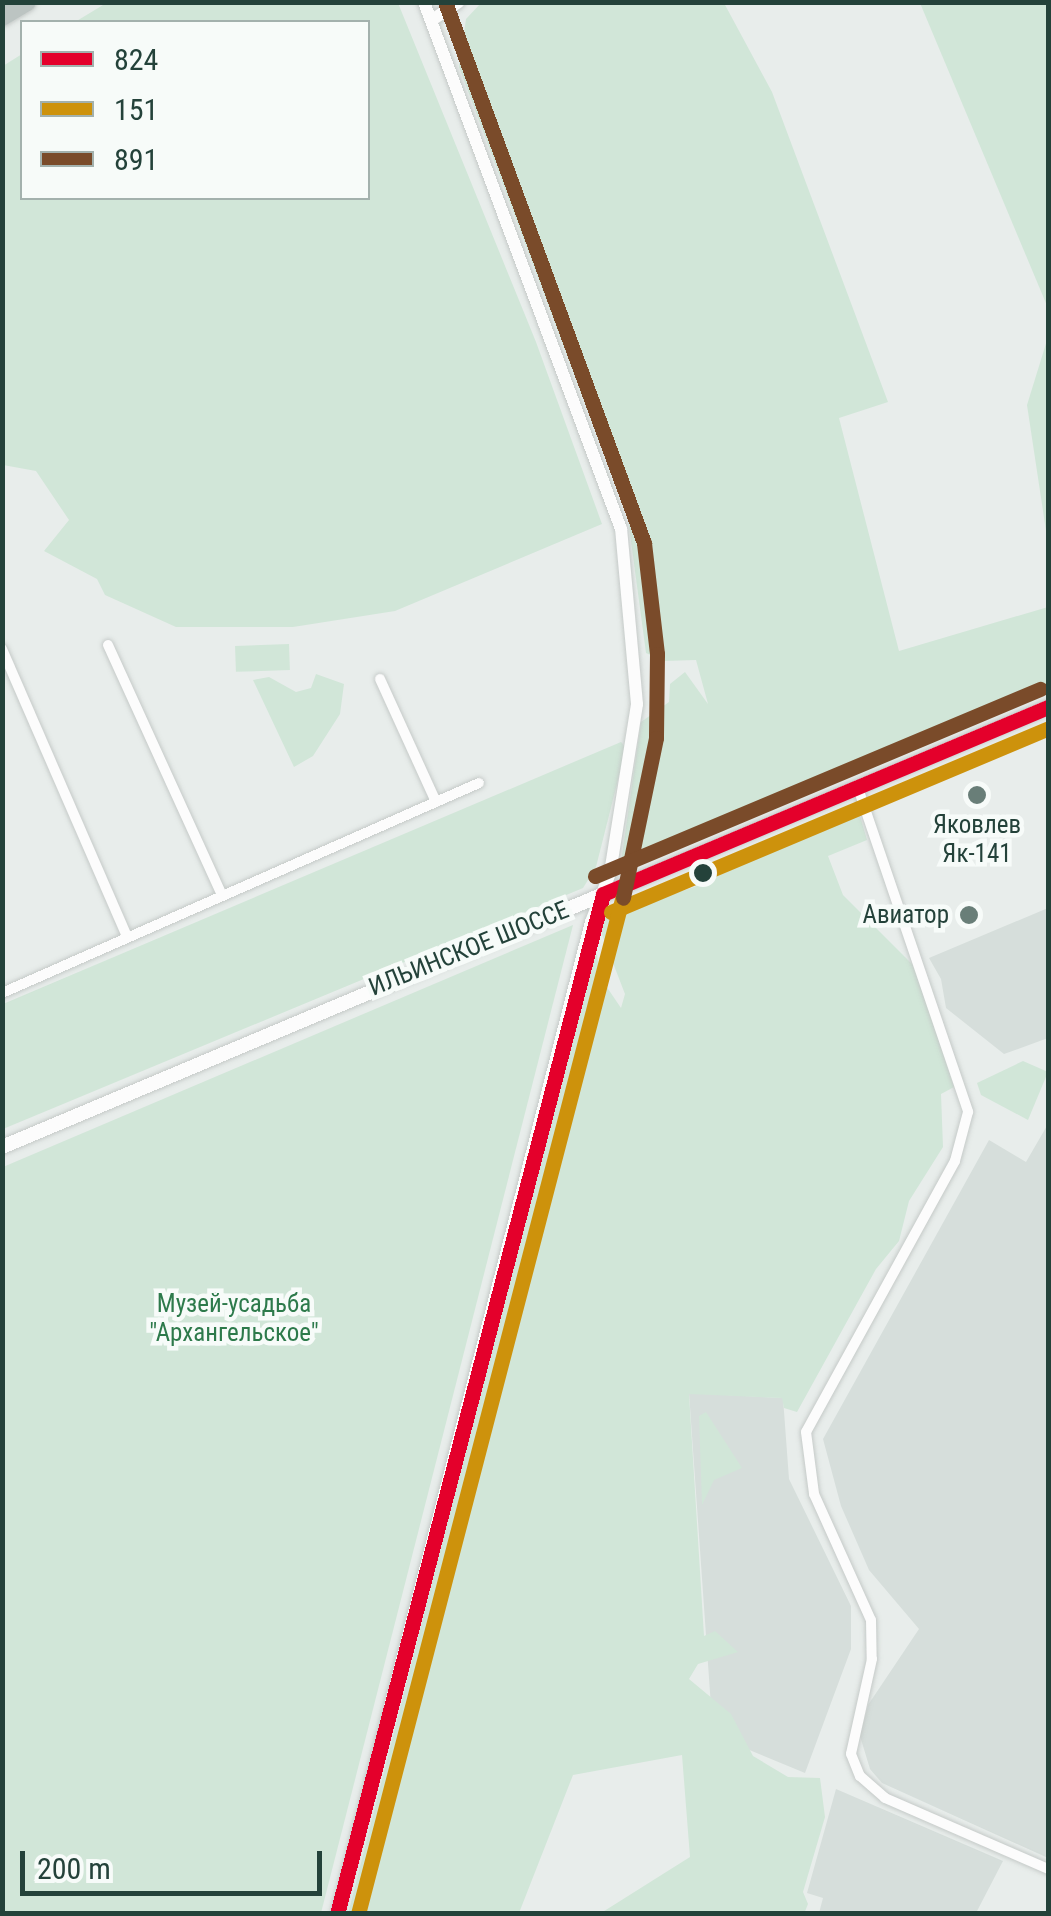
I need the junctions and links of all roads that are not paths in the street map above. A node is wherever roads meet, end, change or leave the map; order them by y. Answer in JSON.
{"nodes":[{"id":1,"x":27,"y":2,"type":"edge"},
{"id":2,"x":424,"y":2,"type":"edge"},
{"id":3,"x":459,"y":2,"type":"edge"},
{"id":4,"x":2,"y":17,"type":"edge"},
{"id":5,"x":432,"y":20,"type":"junction"},
{"id":6,"x":108,"y":645,"type":"dead end"},
{"id":7,"x":2,"y":649,"type":"edge"},
{"id":8,"x":380,"y":678,"type":"dead end"},
{"id":9,"x":1048,"y":707,"type":"edge"},
{"id":10,"x":479,"y":783,"type":"dead end"},
{"id":11,"x":858,"y":788,"type":"junction"},
{"id":12,"x":436,"y":802,"type":"junction"},
{"id":13,"x":603,"y":894,"type":"junction"},
{"id":14,"x":222,"y":895,"type":"junction"},
{"id":15,"x":128,"y":936,"type":"junction"},
{"id":16,"x":2,"y":978,"type":"edge"},
{"id":17,"x":5,"y":992,"type":"edge"},
{"id":18,"x":2,"y":1147,"type":"edge"},
{"id":19,"x":1048,"y":1869,"type":"edge"},
{"id":20,"x":338,"y":1914,"type":"edge"}],
"edges":[{"from":1,"to":4,"type":"highway"},
{"from":2,"to":5,"type":"street"},
{"from":3,"to":5,"type":"street"},
{"from":5,"to":13,"type":"street"},
{"from":6,"to":14,"type":"street"},
{"from":7,"to":15,"type":"street"},
{"from":8,"to":12,"type":"street"},
{"from":9,"to":11,"type":"main road","name":"ИЛЬИНСКОЕ ШОССЕ"},
{"from":10,"to":12,"type":"street"},
{"from":11,"to":13,"type":"main road","name":"ИЛЬИНСКОЕ ШОССЕ"},
{"from":11,"to":19,"type":"street"},
{"from":12,"to":14,"type":"street"},
{"from":13,"to":18,"type":"main road","name":"ИЛЬИНСКОЕ ШОССЕ"},
{"from":13,"to":20,"type":"street"},
{"from":14,"to":15,"type":"street"},
{"from":15,"to":17,"type":"street"},
{"from":16,"to":17,"type":"street"}]}
